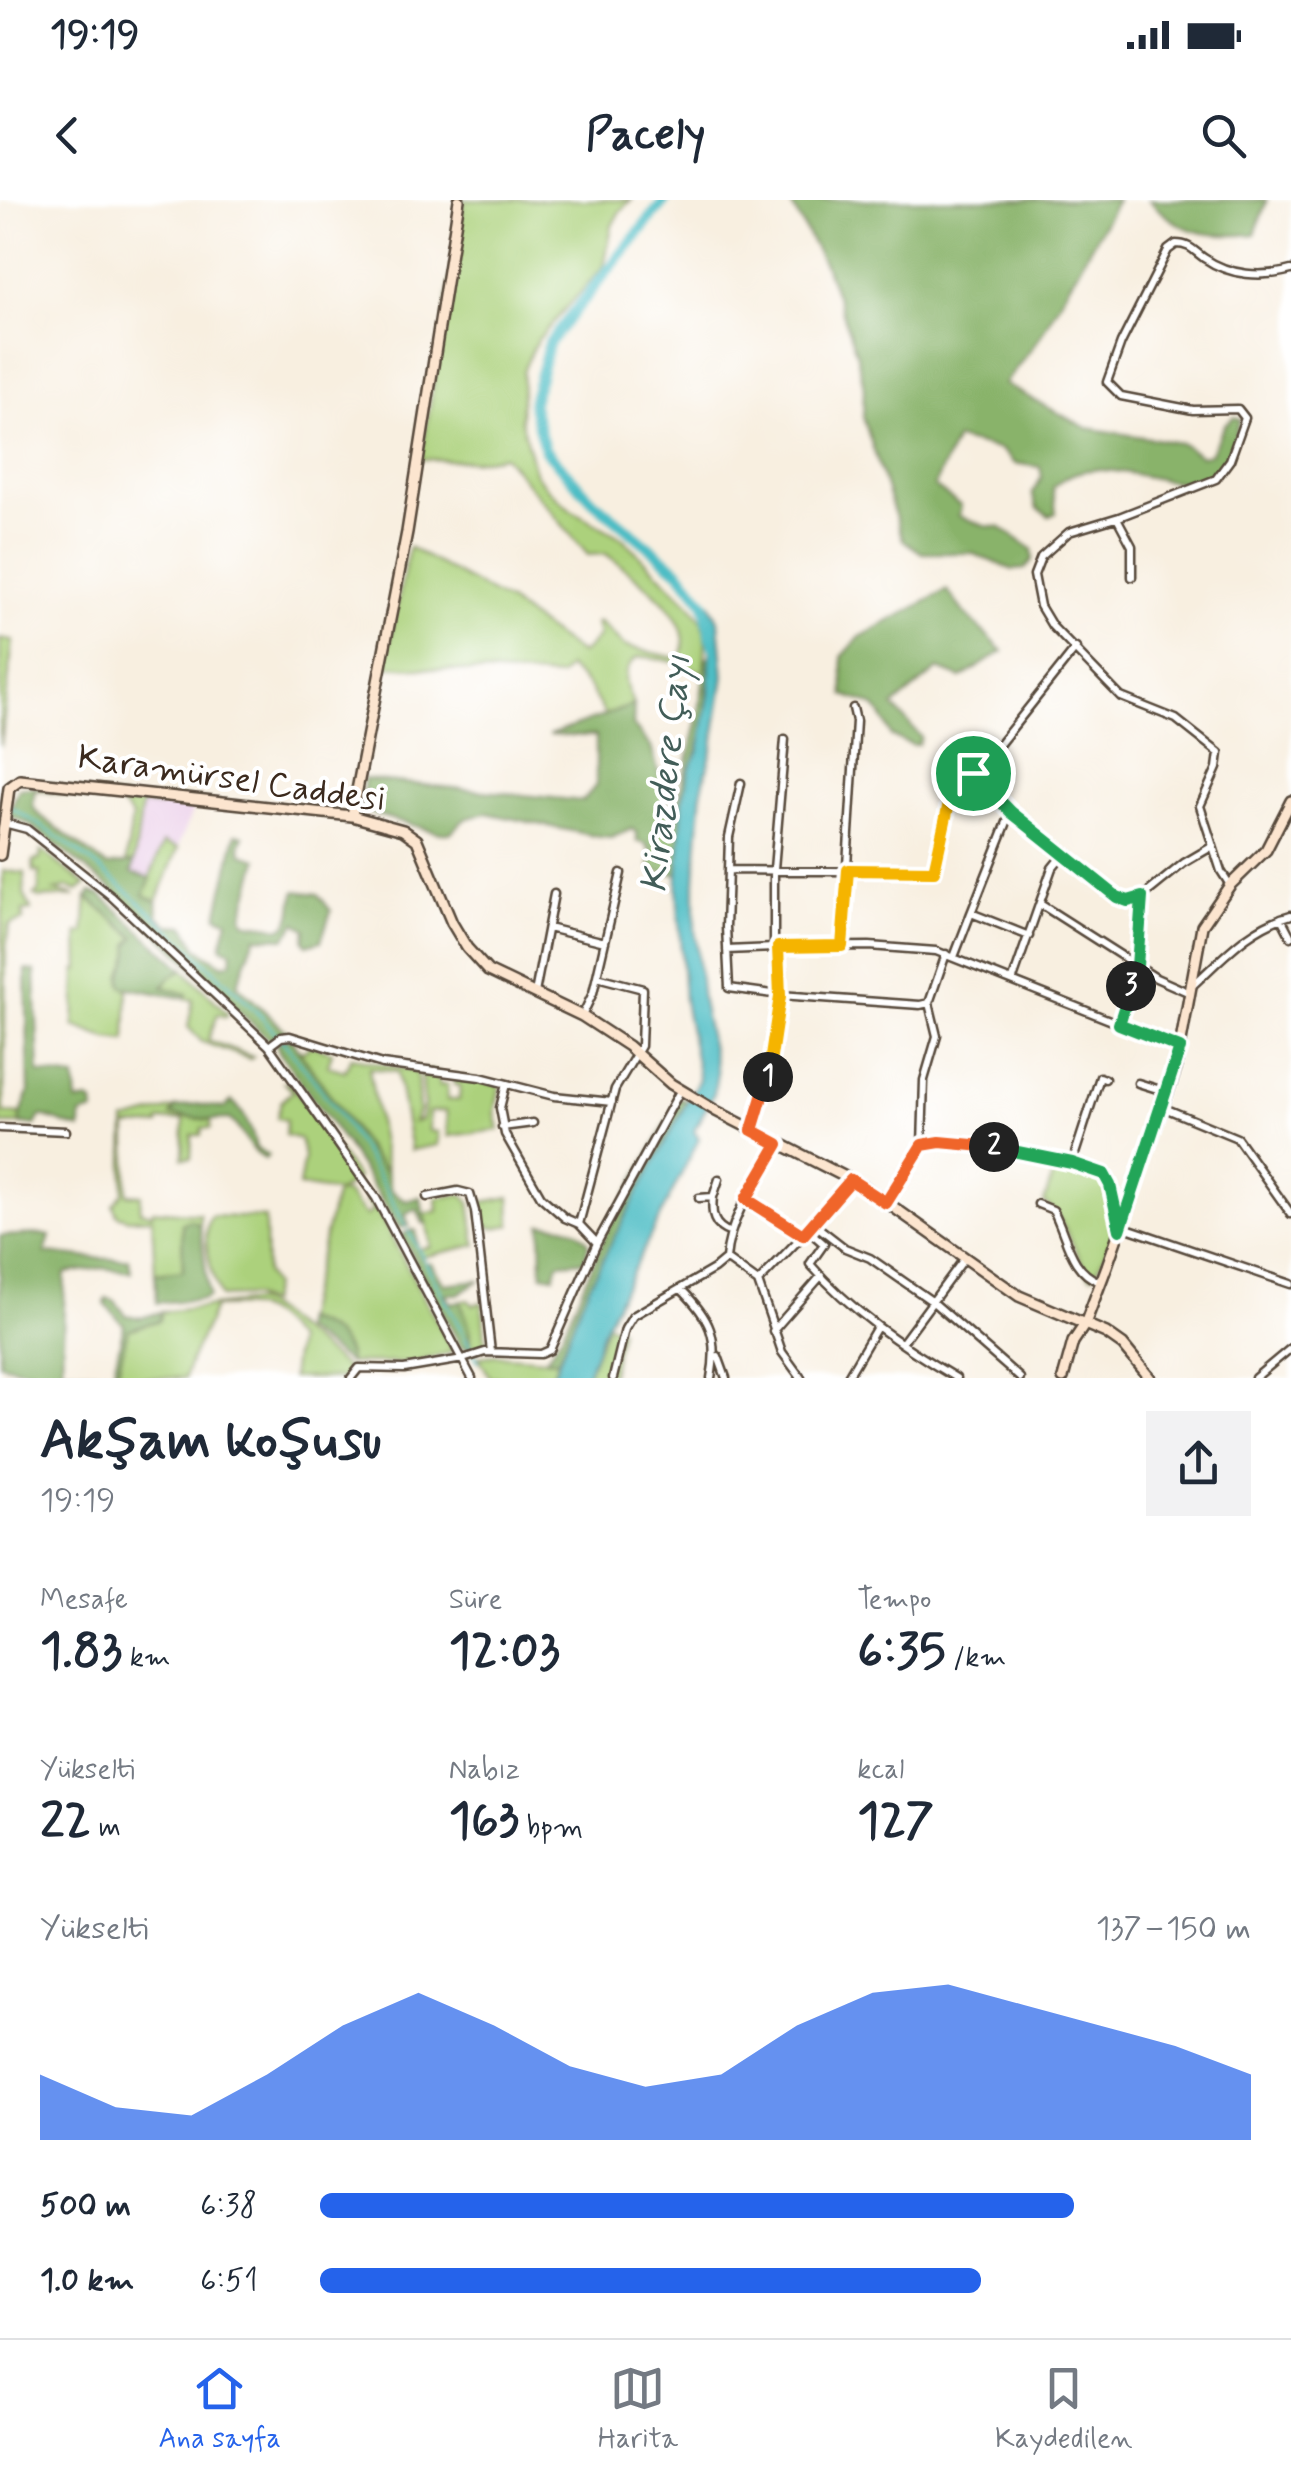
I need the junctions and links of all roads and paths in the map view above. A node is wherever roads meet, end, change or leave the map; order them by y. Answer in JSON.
{"nodes":[{"id":1,"x":460,"y":200,"type":"edge"},
{"id":2,"x":1291,"y":270,"type":"edge"},
{"id":3,"x":1117,"y":518,"type":"junction"},
{"id":4,"x":1132,"y":576,"type":"dead end"},
{"id":5,"x":1076,"y":648,"type":"junction"},
{"id":6,"x":853,"y":708,"type":"dead end"},
{"id":7,"x":785,"y":739,"type":"dead end"},
{"id":8,"x":973,"y":773,"type":"junction"},
{"id":9,"x":740,"y":783,"type":"dead end"},
{"id":10,"x":1291,"y":801,"type":"edge"},
{"id":11,"x":1011,"y":812,"type":"junction"},
{"id":12,"x":352,"y":816,"type":"junction"},
{"id":13,"x":3,"y":819,"type":"junction"},
{"id":14,"x":1286,"y":822,"type":"edge"},
{"id":15,"x":1213,"y":846,"type":"junction"},
{"id":16,"x":1065,"y":852,"type":"junction"},
{"id":17,"x":0,"y":856,"type":"edge"},
{"id":18,"x":728,"y":870,"type":"junction"},
{"id":19,"x":774,"y":870,"type":"junction"},
{"id":20,"x":848,"y":870,"type":"junction"},
{"id":21,"x":621,"y":873,"type":"dead end"},
{"id":22,"x":1230,"y":885,"type":"junction"},
{"id":23,"x":554,"y":894,"type":"dead end"},
{"id":24,"x":1142,"y":897,"type":"junction"},
{"id":25,"x":1040,"y":904,"type":"junction"},
{"id":26,"x":970,"y":913,"type":"junction"},
{"id":27,"x":1291,"y":915,"type":"edge"},
{"id":28,"x":1281,"y":918,"type":"junction"},
{"id":29,"x":548,"y":928,"type":"junction"},
{"id":30,"x":1029,"y":936,"type":"junction"},
{"id":31,"x":1291,"y":936,"type":"edge"},
{"id":32,"x":605,"y":942,"type":"junction"},
{"id":33,"x":842,"y":946,"type":"junction"},
{"id":34,"x":776,"y":948,"type":"junction"},
{"id":35,"x":727,"y":950,"type":"junction"},
{"id":36,"x":950,"y":955,"type":"junction"},
{"id":37,"x":1137,"y":966,"type":"junction"},
{"id":38,"x":596,"y":978,"type":"junction"},
{"id":39,"x":1013,"y":979,"type":"junction"},
{"id":40,"x":1190,"y":990,"type":"junction"},
{"id":41,"x":535,"y":993,"type":"junction"},
{"id":42,"x":780,"y":996,"type":"junction"},
{"id":43,"x":929,"y":1003,"type":"junction"},
{"id":44,"x":582,"y":1016,"type":"junction"},
{"id":45,"x":1119,"y":1024,"type":"junction"},
{"id":46,"x":275,"y":1041,"type":"junction"},
{"id":47,"x":1180,"y":1048,"type":"junction"},
{"id":48,"x":638,"y":1055,"type":"junction"},
{"id":49,"x":1105,"y":1079,"type":"dead end"},
{"id":50,"x":1138,"y":1083,"type":"dead end"},
{"id":51,"x":506,"y":1084,"type":"junction"},
{"id":52,"x":680,"y":1090,"type":"junction"},
{"id":53,"x":1167,"y":1092,"type":"junction"},
{"id":54,"x":612,"y":1102,"type":"junction"},
{"id":55,"x":1162,"y":1106,"type":"junction"},
{"id":56,"x":533,"y":1123,"type":"dead end"},
{"id":57,"x":502,"y":1127,"type":"junction"},
{"id":58,"x":0,"y":1128,"type":"edge"},
{"id":59,"x":752,"y":1130,"type":"junction"},
{"id":60,"x":66,"y":1131,"type":"dead end"},
{"id":61,"x":778,"y":1144,"type":"junction"},
{"id":62,"x":922,"y":1145,"type":"junction"},
{"id":63,"x":1072,"y":1163,"type":"junction"},
{"id":64,"x":719,"y":1180,"type":"dead end"},
{"id":65,"x":851,"y":1180,"type":"junction"},
{"id":66,"x":427,"y":1197,"type":"dead end"},
{"id":67,"x":713,"y":1197,"type":"junction"},
{"id":68,"x":699,"y":1198,"type":"dead end"},
{"id":69,"x":746,"y":1199,"type":"junction"},
{"id":70,"x":886,"y":1203,"type":"junction"},
{"id":71,"x":1038,"y":1204,"type":"dead end"},
{"id":72,"x":1291,"y":1214,"type":"edge"},
{"id":73,"x":579,"y":1224,"type":"junction"},
{"id":74,"x":1120,"y":1228,"type":"junction"},
{"id":75,"x":808,"y":1230,"type":"junction"},
{"id":76,"x":731,"y":1233,"type":"junction"},
{"id":77,"x":596,"y":1243,"type":"junction"},
{"id":78,"x":726,"y":1259,"type":"junction"},
{"id":79,"x":964,"y":1260,"type":"junction"},
{"id":80,"x":821,"y":1276,"type":"junction"},
{"id":81,"x":758,"y":1282,"type":"junction"},
{"id":82,"x":1100,"y":1282,"type":"junction"},
{"id":83,"x":1291,"y":1284,"type":"edge"},
{"id":84,"x":681,"y":1289,"type":"junction"},
{"id":85,"x":932,"y":1302,"type":"junction"},
{"id":86,"x":1084,"y":1324,"type":"junction"},
{"id":87,"x":877,"y":1328,"type":"junction"},
{"id":88,"x":773,"y":1331,"type":"junction"},
{"id":89,"x":902,"y":1343,"type":"junction"},
{"id":90,"x":1291,"y":1348,"type":"edge"},
{"id":91,"x":491,"y":1352,"type":"junction"},
{"id":92,"x":716,"y":1352,"type":"junction"},
{"id":93,"x":465,"y":1358,"type":"junction"},
{"id":94,"x":351,"y":1378,"type":"edge"},
{"id":95,"x":472,"y":1378,"type":"edge"},
{"id":96,"x":613,"y":1378,"type":"edge"},
{"id":97,"x":711,"y":1378,"type":"edge"},
{"id":98,"x":726,"y":1378,"type":"edge"},
{"id":99,"x":801,"y":1378,"type":"edge"},
{"id":100,"x":847,"y":1378,"type":"edge"},
{"id":101,"x":956,"y":1378,"type":"edge"},
{"id":102,"x":1020,"y":1378,"type":"edge"},
{"id":103,"x":1063,"y":1378,"type":"edge"},
{"id":104,"x":1150,"y":1378,"type":"edge"},
{"id":105,"x":1255,"y":1378,"type":"edge"}],
"edges":[{"from":1,"to":12,"type":"main road"},
{"from":2,"to":3,"type":"street"},
{"from":3,"to":4,"type":"street"},
{"from":3,"to":5,"type":"street"},
{"from":5,"to":8,"type":"street"},
{"from":5,"to":15,"type":"street"},
{"from":6,"to":20,"type":"street"},
{"from":7,"to":19,"type":"street"},
{"from":8,"to":11,"type":"street"},
{"from":8,"to":20,"type":"street"},
{"from":9,"to":18,"type":"street"},
{"from":10,"to":14,"type":"main road"},
{"from":11,"to":16,"type":"street"},
{"from":11,"to":26,"type":"street"},
{"from":12,"to":13,"type":"main road","name":"Karamürsel Caddesi"},
{"from":12,"to":41,"type":"main road","name":"Karamürsel Caddesi"},
{"from":13,"to":17,"type":"main road","name":"Karamürsel Caddesi"},
{"from":13,"to":46,"type":"street"},
{"from":14,"to":22,"type":"main road"},
{"from":15,"to":22,"type":"street"},
{"from":15,"to":24,"type":"street"},
{"from":16,"to":24,"type":"street"},
{"from":16,"to":25,"type":"street"},
{"from":18,"to":19,"type":"street"},
{"from":18,"to":35,"type":"street"},
{"from":19,"to":20,"type":"street"},
{"from":19,"to":34,"type":"street"},
{"from":20,"to":33,"type":"street"},
{"from":21,"to":32,"type":"street"},
{"from":22,"to":40,"type":"main road"},
{"from":23,"to":29,"type":"street"},
{"from":24,"to":37,"type":"street"},
{"from":25,"to":30,"type":"street"},
{"from":25,"to":37,"type":"street"},
{"from":26,"to":30,"type":"street"},
{"from":26,"to":36,"type":"street"},
{"from":27,"to":28,"type":"street"},
{"from":28,"to":31,"type":"street"},
{"from":28,"to":40,"type":"street"},
{"from":29,"to":32,"type":"street"},
{"from":29,"to":41,"type":"street"},
{"from":30,"to":39,"type":"street"},
{"from":32,"to":38,"type":"street"},
{"from":33,"to":34,"type":"street"},
{"from":33,"to":36,"type":"street"},
{"from":34,"to":35,"type":"street"},
{"from":34,"to":42,"type":"street"},
{"from":35,"to":42,"type":"street"},
{"from":36,"to":39,"type":"street"},
{"from":36,"to":43,"type":"street"},
{"from":37,"to":40,"type":"street"},
{"from":37,"to":45,"type":"street"},
{"from":38,"to":44,"type":"street"},
{"from":38,"to":48,"type":"street"},
{"from":39,"to":45,"type":"street"},
{"from":40,"to":47,"type":"main road"},
{"from":41,"to":44,"type":"main road","name":"Karamürsel Caddesi"},
{"from":42,"to":43,"type":"street"},
{"from":42,"to":59,"type":"street"},
{"from":43,"to":62,"type":"street"},
{"from":44,"to":48,"type":"main road","name":"Karamürsel Caddesi"},
{"from":45,"to":47,"type":"street"},
{"from":46,"to":51,"type":"street"},
{"from":46,"to":93,"type":"street"},
{"from":47,"to":53,"type":"main road"},
{"from":48,"to":52,"type":"main road","name":"Karamürsel Caddesi"},
{"from":48,"to":54,"type":"street"},
{"from":49,"to":63,"type":"street"},
{"from":50,"to":53,"type":"street"},
{"from":51,"to":54,"type":"street"},
{"from":51,"to":57,"type":"street"},
{"from":52,"to":59,"type":"main road","name":"Karamürsel Caddesi"},
{"from":52,"to":77,"type":"street"},
{"from":53,"to":55,"type":"main road"},
{"from":54,"to":73,"type":"street"},
{"from":55,"to":72,"type":"street"},
{"from":55,"to":74,"type":"main road"},
{"from":56,"to":57,"type":"street"},
{"from":57,"to":73,"type":"street"},
{"from":58,"to":60,"type":"street"},
{"from":59,"to":61,"type":"main road","name":"Karamürsel Caddesi"},
{"from":61,"to":65,"type":"main road","name":"Karamürsel Caddesi"},
{"from":61,"to":69,"type":"street"},
{"from":62,"to":63,"type":"street"},
{"from":62,"to":70,"type":"street"},
{"from":63,"to":74,"type":"street"},
{"from":64,"to":67,"type":"street"},
{"from":65,"to":70,"type":"main road","name":"Karamürsel Caddesi"},
{"from":65,"to":75,"type":"street"},
{"from":66,"to":91,"type":"street"},
{"from":67,"to":68,"type":"street"},
{"from":67,"to":76,"type":"street"},
{"from":69,"to":75,"type":"street"},
{"from":69,"to":76,"type":"street"},
{"from":70,"to":79,"type":"main road","name":"Karamürsel Caddesi"},
{"from":71,"to":82,"type":"street"},
{"from":73,"to":77,"type":"street"},
{"from":74,"to":82,"type":"main road"},
{"from":74,"to":83,"type":"street"},
{"from":75,"to":80,"type":"street"},
{"from":75,"to":81,"type":"street"},
{"from":75,"to":85,"type":"street"},
{"from":76,"to":78,"type":"street"},
{"from":77,"to":91,"type":"street"},
{"from":78,"to":81,"type":"street"},
{"from":78,"to":84,"type":"street"},
{"from":79,"to":85,"type":"street"},
{"from":79,"to":86,"type":"main road","name":"Karamürsel Caddesi"},
{"from":80,"to":87,"type":"street"},
{"from":80,"to":88,"type":"street"},
{"from":81,"to":88,"type":"street"},
{"from":82,"to":86,"type":"main road"},
{"from":84,"to":92,"type":"street"},
{"from":84,"to":96,"type":"street"},
{"from":85,"to":89,"type":"street"},
{"from":85,"to":102,"type":"street"},
{"from":86,"to":103,"type":"main road"},
{"from":86,"to":104,"type":"main road","name":"Karamürsel Caddesi"},
{"from":87,"to":89,"type":"street"},
{"from":87,"to":100,"type":"street"},
{"from":88,"to":99,"type":"street"},
{"from":89,"to":101,"type":"street"},
{"from":90,"to":105,"type":"street"},
{"from":91,"to":93,"type":"street"},
{"from":92,"to":97,"type":"street"},
{"from":92,"to":98,"type":"street"},
{"from":93,"to":94,"type":"street"},
{"from":93,"to":95,"type":"street"}]}
